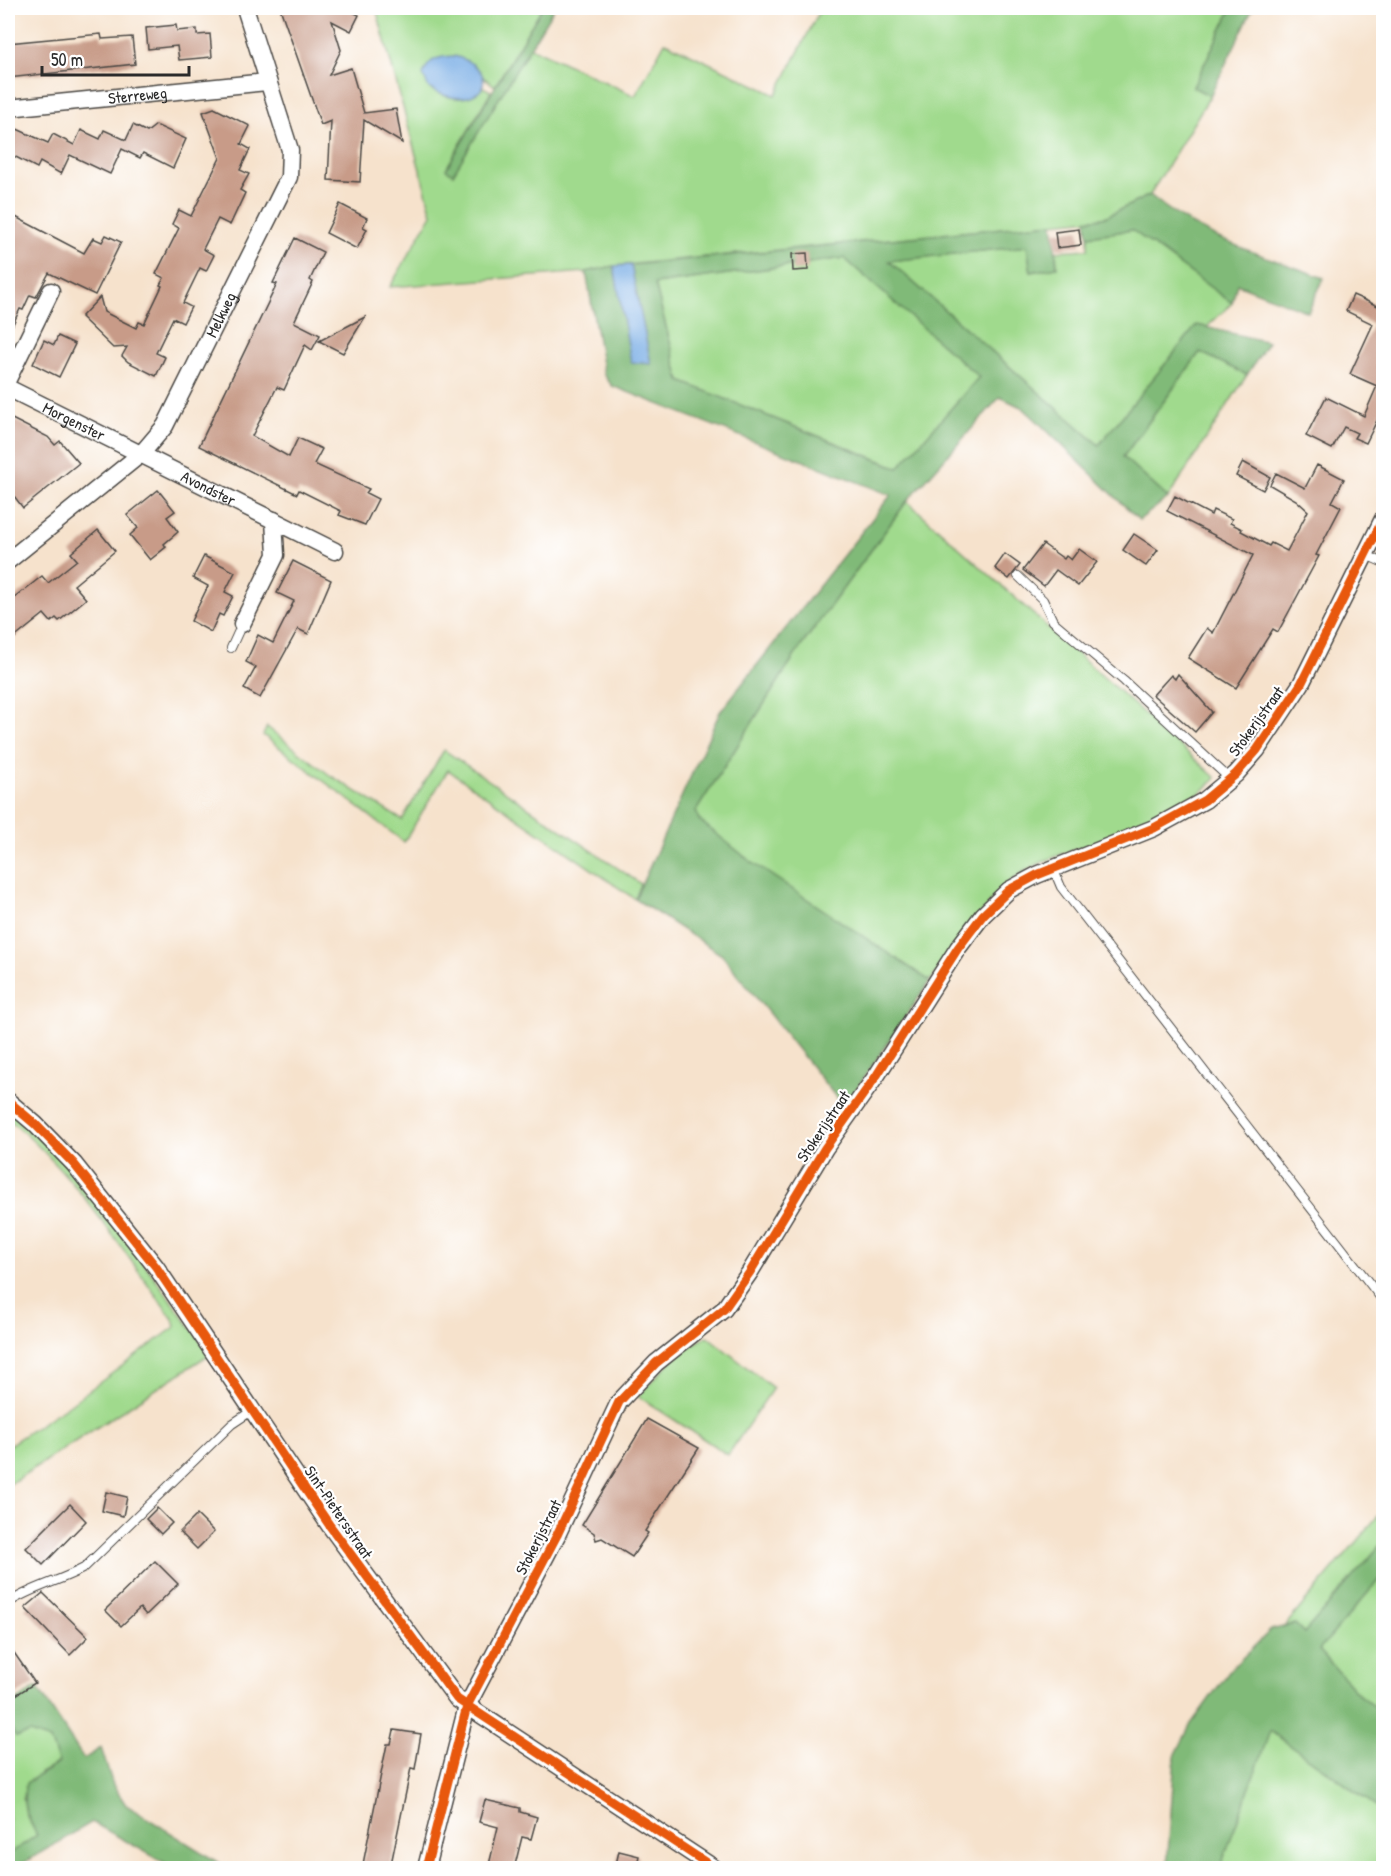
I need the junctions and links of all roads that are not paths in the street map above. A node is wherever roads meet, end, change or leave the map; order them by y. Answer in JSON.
{"nodes":[{"id":1,"x":245,"y":8,"type":"edge"},
{"id":2,"x":267,"y":82,"type":"junction"},
{"id":3,"x":8,"y":108,"type":"edge"},
{"id":4,"x":51,"y":291,"type":"dead end"},
{"id":5,"x":8,"y":379,"type":"edge"},
{"id":6,"x":8,"y":388,"type":"edge"},
{"id":7,"x":142,"y":453,"type":"junction"},
{"id":8,"x":1383,"y":517,"type":"edge"},
{"id":9,"x":273,"y":520,"type":"junction"},
{"id":10,"x":335,"y":551,"type":"dead end"},
{"id":11,"x":1366,"y":555,"type":"junction"},
{"id":12,"x":8,"y":561,"type":"edge"},
{"id":13,"x":1383,"y":563,"type":"edge"},
{"id":14,"x":1018,"y":576,"type":"dead end"},
{"id":15,"x":242,"y":624,"type":"joint"},
{"id":16,"x":231,"y":648,"type":"dead end"},
{"id":17,"x":1230,"y":779,"type":"junction"},
{"id":18,"x":1053,"y":868,"type":"junction"},
{"id":19,"x":8,"y":1101,"type":"edge"},
{"id":20,"x":1383,"y":1302,"type":"edge"},
{"id":21,"x":253,"y":1410,"type":"junction"},
{"id":22,"x":8,"y":1603,"type":"edge"},
{"id":23,"x":467,"y":1706,"type":"junction"},
{"id":24,"x":426,"y":1869,"type":"edge"},
{"id":25,"x":714,"y":1869,"type":"edge"}],
"edges":[{"from":1,"to":2,"type":"street","name":"Melkweg"},
{"from":2,"to":3,"type":"street","name":"Sterreweg"},
{"from":2,"to":7,"type":"street","name":"Melkweg"},
{"from":4,"to":5,"type":"street"},
{"from":6,"to":7,"type":"street","name":"Morgenster"},
{"from":7,"to":9,"type":"street","name":"Avondster"},
{"from":7,"to":12,"type":"street","name":"Melkweg"},
{"from":8,"to":11,"type":"street","name":"Stokerijstraat"},
{"from":9,"to":10,"type":"street","name":"Avondster"},
{"from":9,"to":15,"type":"street"},
{"from":11,"to":13,"type":"lane"},
{"from":11,"to":17,"type":"street","name":"Stokerijstraat"},
{"from":14,"to":17,"type":"lane"},
{"from":15,"to":16,"type":"lane"},
{"from":17,"to":18,"type":"street","name":"Stokerijstraat"},
{"from":18,"to":20,"type":"lane"},
{"from":18,"to":23,"type":"street","name":"Stokerijstraat"},
{"from":19,"to":21,"type":"street","name":"Sint-Pietersstraat"},
{"from":21,"to":22,"type":"lane"},
{"from":21,"to":23,"type":"street","name":"Sint-Pietersstraat"},
{"from":23,"to":24,"type":"street","name":"Stokerijstraat"},
{"from":23,"to":25,"type":"street","name":"Sint-Pietersstraat"}]}
